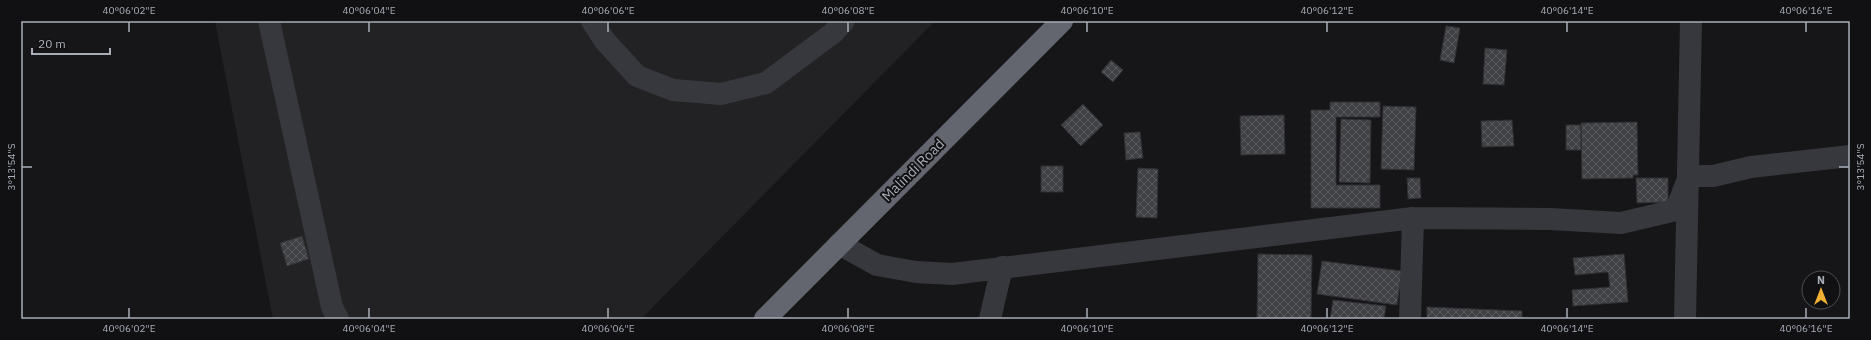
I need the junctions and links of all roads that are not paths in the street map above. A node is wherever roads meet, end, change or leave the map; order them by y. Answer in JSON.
{"nodes":[{"id":1,"x":269,"y":21,"type":"edge"},
{"id":2,"x":592,"y":21,"type":"edge"},
{"id":3,"x":844,"y":21,"type":"edge"},
{"id":4,"x":1062,"y":21,"type":"edge"},
{"id":5,"x":1691,"y":21,"type":"edge"},
{"id":6,"x":1850,"y":156,"type":"edge"},
{"id":7,"x":1689,"y":176,"type":"junction"},
{"id":8,"x":1413,"y":218,"type":"junction"},
{"id":9,"x":839,"y":244,"type":"junction"},
{"id":10,"x":1002,"y":267,"type":"junction"},
{"id":11,"x":338,"y":319,"type":"edge"},
{"id":12,"x":765,"y":319,"type":"edge"},
{"id":13,"x":990,"y":319,"type":"edge"},
{"id":14,"x":1410,"y":319,"type":"edge"},
{"id":15,"x":1685,"y":319,"type":"edge"}],
"edges":[{"from":1,"to":11,"type":"street"},
{"from":2,"to":3,"type":"street"},
{"from":4,"to":9,"type":"highway","name":"Malindi Road"},
{"from":5,"to":7,"type":"street"},
{"from":6,"to":7,"type":"street"},
{"from":7,"to":8,"type":"street"},
{"from":7,"to":15,"type":"street"},
{"from":8,"to":10,"type":"street"},
{"from":8,"to":14,"type":"street"},
{"from":9,"to":10,"type":"street"},
{"from":9,"to":12,"type":"highway","name":"Malindi Road"},
{"from":10,"to":13,"type":"street"}]}
